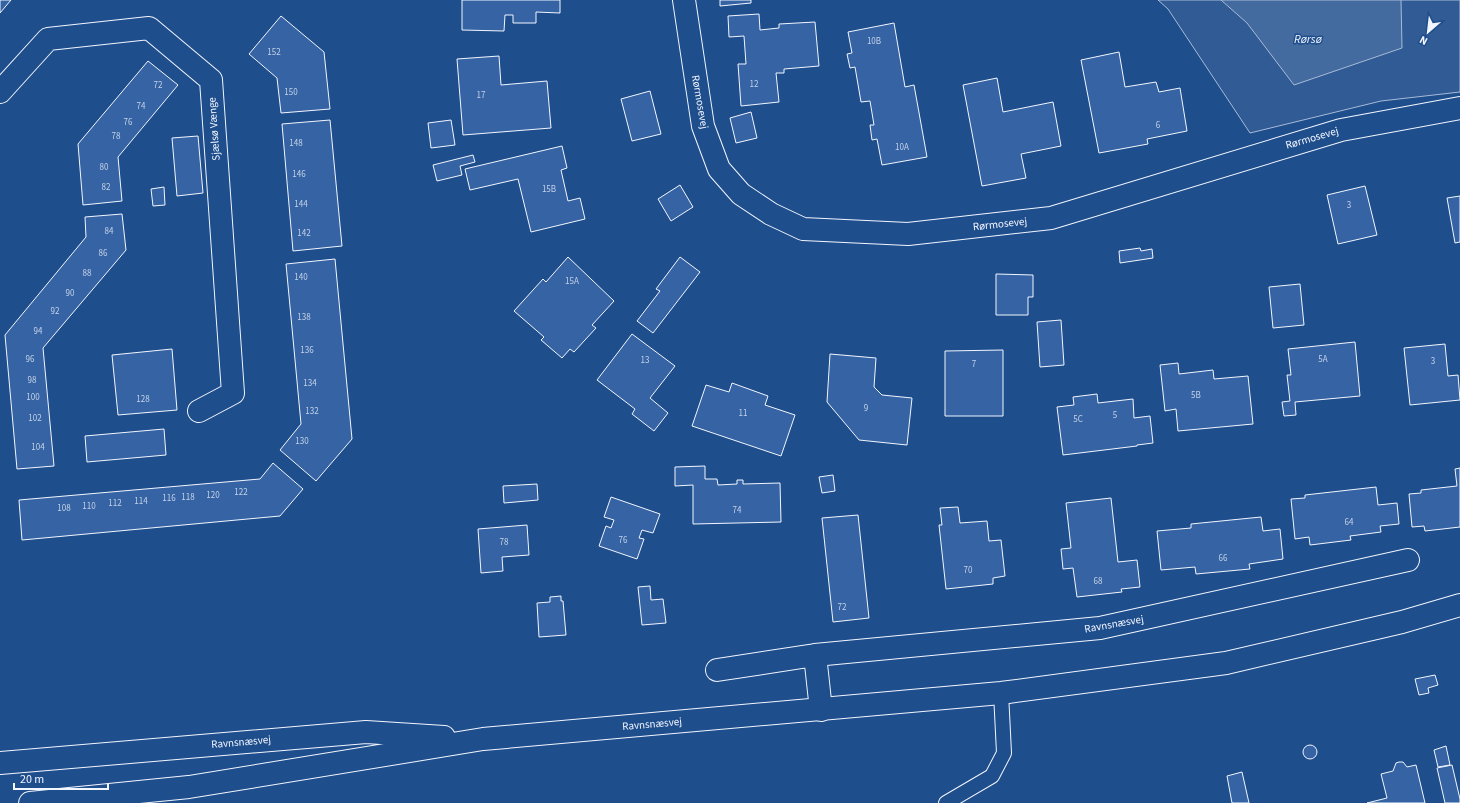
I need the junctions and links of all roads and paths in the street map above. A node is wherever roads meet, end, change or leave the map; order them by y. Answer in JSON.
{"nodes":[{"id":1,"x":684,"y":0,"type":"edge"},
{"id":2,"x":0,"y":92,"type":"edge"},
{"id":3,"x":1460,"y":108,"type":"edge"},
{"id":4,"x":200,"y":411,"type":"dead end"},
{"id":5,"x":1408,"y":560,"type":"dead end"},
{"id":6,"x":1460,"y":605,"type":"edge"},
{"id":7,"x":815,"y":655,"type":"junction"},
{"id":8,"x":717,"y":670,"type":"dead end"},
{"id":9,"x":1001,"y":693,"type":"junction"},
{"id":10,"x":821,"y":710,"type":"junction"},
{"id":11,"x":483,"y":739,"type":"junction"},
{"id":12,"x":0,"y":763,"type":"edge"},
{"id":13,"x":30,"y":803,"type":"edge"},
{"id":14,"x":946,"y":803,"type":"edge"}],
"edges":[{"from":1,"to":3,"type":"street","name":"Rørmosevej"},
{"from":2,"to":4,"type":"street","name":"Sjælsø Vænge"},
{"from":5,"to":7,"type":"street","name":"Ravnsnæsvej"},
{"from":6,"to":9,"type":"street","name":"Ravnsnæsvej"},
{"from":7,"to":8,"type":"street","name":"Ravnsnæsvej"},
{"from":7,"to":10,"type":"street"},
{"from":9,"to":10,"type":"street","name":"Ravnsnæsvej"},
{"from":9,"to":14,"type":"lane"},
{"from":10,"to":11,"type":"street","name":"Ravnsnæsvej"},
{"from":11,"to":12,"type":"street","name":"Ravnsnæsvej"},
{"from":11,"to":13,"type":"street","name":"Ravnsnæsvej"}]}
